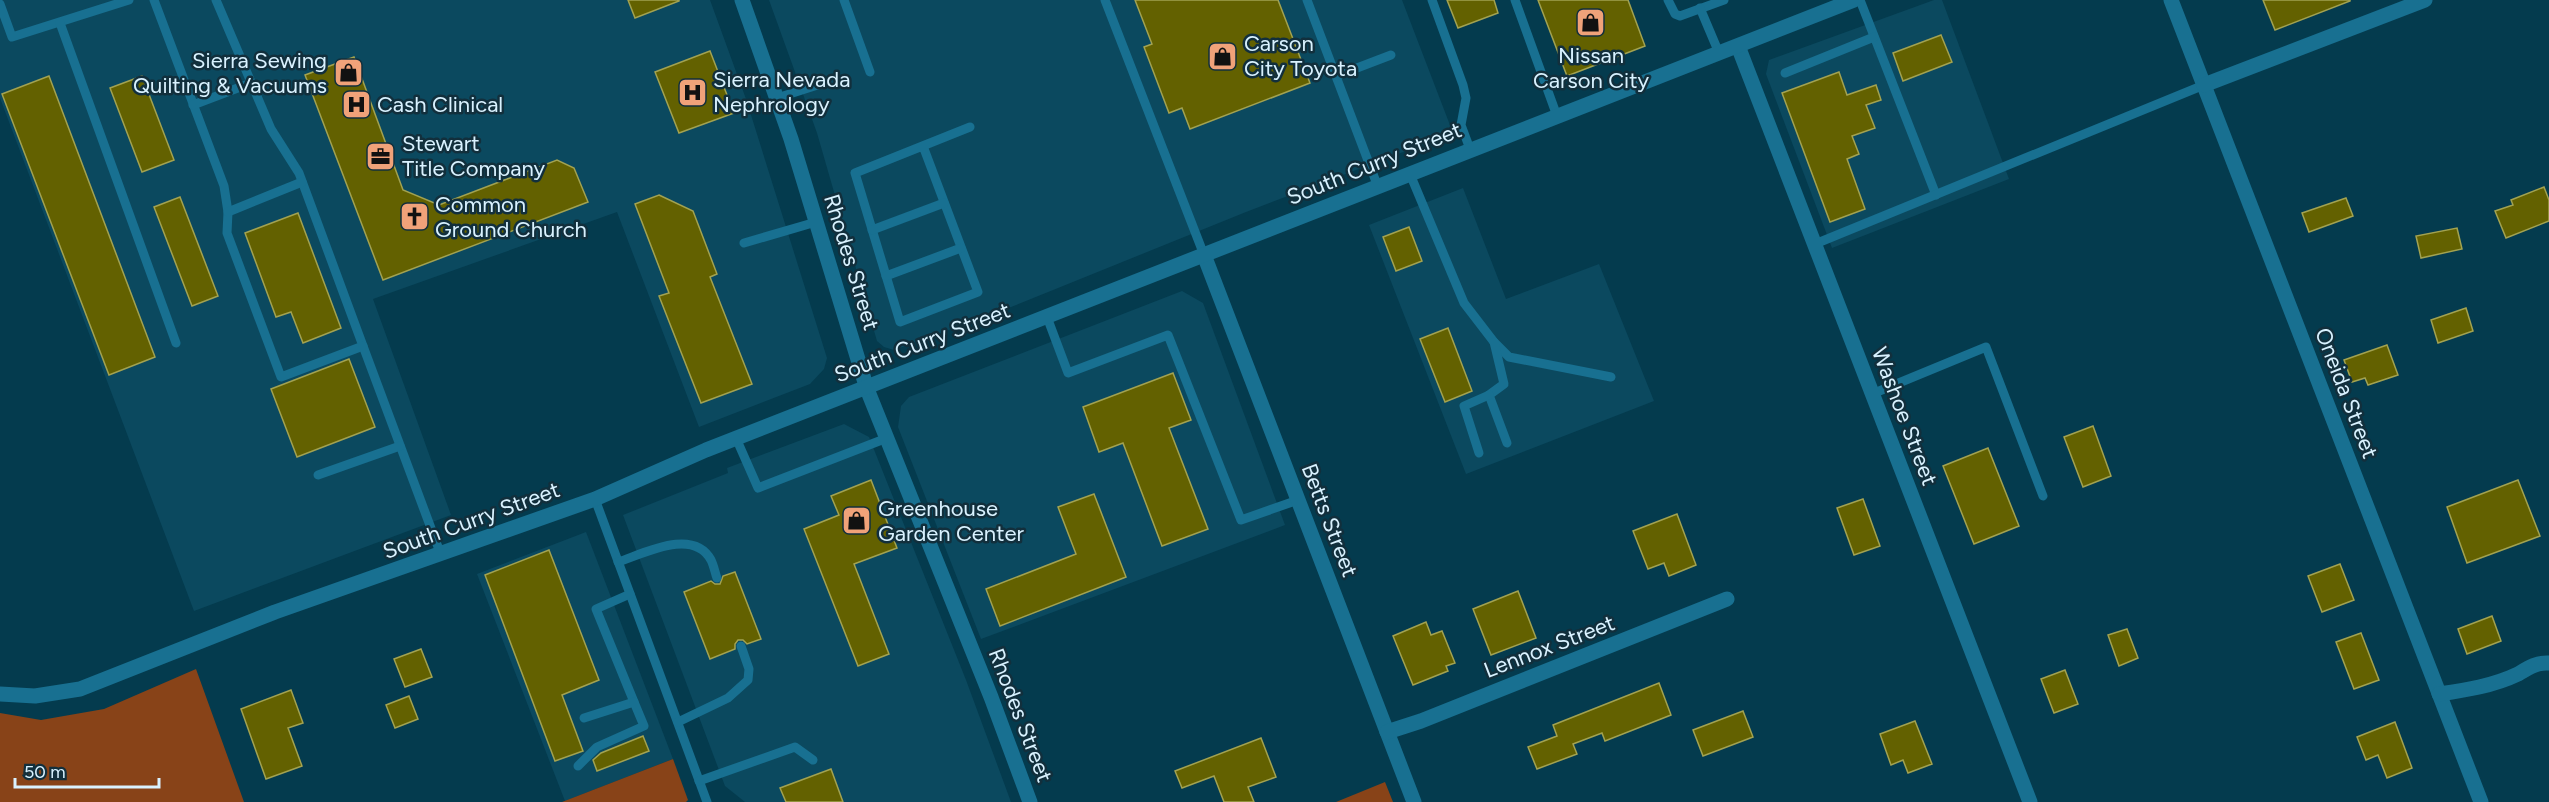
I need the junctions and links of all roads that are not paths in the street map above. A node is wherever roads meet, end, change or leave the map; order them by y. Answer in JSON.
{"nodes":[{"id":1,"x":129,"y":0,"type":"edge"},
{"id":2,"x":154,"y":0,"type":"edge"},
{"id":3,"x":216,"y":0,"type":"edge"},
{"id":4,"x":742,"y":0,"type":"edge"},
{"id":5,"x":844,"y":0,"type":"edge"},
{"id":6,"x":1106,"y":0,"type":"edge"},
{"id":7,"x":1307,"y":0,"type":"edge"},
{"id":8,"x":1432,"y":0,"type":"edge"},
{"id":9,"x":1515,"y":0,"type":"edge"},
{"id":10,"x":1668,"y":0,"type":"edge"},
{"id":11,"x":1724,"y":0,"type":"edge"},
{"id":12,"x":1854,"y":0,"type":"edge"},
{"id":13,"x":1860,"y":0,"type":"edge"},
{"id":14,"x":2171,"y":0,"type":"edge"},
{"id":15,"x":2425,"y":0,"type":"edge"},
{"id":16,"x":0,"y":4,"type":"edge"},
{"id":17,"x":1700,"y":9,"type":"junction"},
{"id":18,"x":60,"y":23,"type":"junction"},
{"id":19,"x":1874,"y":37,"type":"junction"},
{"id":20,"x":1738,"y":46,"type":"junction"},
{"id":21,"x":1719,"y":53,"type":"junction"},
{"id":22,"x":1391,"y":55,"type":"dead end"},
{"id":23,"x":870,"y":72,"type":"dead end"},
{"id":24,"x":1785,"y":73,"type":"dead end"},
{"id":25,"x":1336,"y":76,"type":"junction"},
{"id":26,"x":827,"y":82,"type":"dead end"},
{"id":27,"x":251,"y":83,"type":"junction"},
{"id":28,"x":2204,"y":85,"type":"junction"},
{"id":29,"x":777,"y":98,"type":"junction"},
{"id":30,"x":193,"y":105,"type":"junction"},
{"id":31,"x":1557,"y":116,"type":"junction"},
{"id":32,"x":970,"y":127,"type":"dead end"},
{"id":33,"x":923,"y":146,"type":"junction"},
{"id":34,"x":1470,"y":149,"type":"junction"},
{"id":35,"x":1410,"y":174,"type":"junction"},
{"id":36,"x":302,"y":182,"type":"junction"},
{"id":37,"x":1378,"y":187,"type":"junction"},
{"id":38,"x":1936,"y":195,"type":"junction"},
{"id":39,"x":944,"y":203,"type":"junction"},
{"id":40,"x":228,"y":212,"type":"junction"},
{"id":41,"x":816,"y":222,"type":"junction"},
{"id":42,"x":872,"y":230,"type":"junction"},
{"id":43,"x":744,"y":243,"type":"dead end"},
{"id":44,"x":1815,"y":244,"type":"junction"},
{"id":45,"x":961,"y":248,"type":"junction"},
{"id":46,"x":1204,"y":255,"type":"junction"},
{"id":47,"x":886,"y":276,"type":"junction"},
{"id":48,"x":1047,"y":317,"type":"junction"},
{"id":49,"x":1494,"y":342,"type":"junction"},
{"id":50,"x":177,"y":343,"type":"dead end"},
{"id":51,"x":363,"y":346,"type":"junction"},
{"id":52,"x":1611,"y":377,"type":"dead end"},
{"id":53,"x":867,"y":389,"type":"junction"},
{"id":54,"x":1872,"y":394,"type":"junction"},
{"id":55,"x":1490,"y":395,"type":"junction"},
{"id":56,"x":736,"y":438,"type":"junction"},
{"id":57,"x":887,"y":438,"type":"junction"},
{"id":58,"x":1507,"y":443,"type":"dead end"},
{"id":59,"x":400,"y":446,"type":"junction"},
{"id":60,"x":1479,"y":453,"type":"dead end"},
{"id":61,"x":318,"y":475,"type":"dead end"},
{"id":62,"x":2043,"y":496,"type":"dead end"},
{"id":63,"x":595,"y":499,"type":"junction"},
{"id":64,"x":1298,"y":500,"type":"junction"},
{"id":65,"x":441,"y":555,"type":"junction"},
{"id":66,"x":618,"y":562,"type":"junction"},
{"id":67,"x":717,"y":579,"type":"dead end"},
{"id":68,"x":630,"y":594,"type":"junction"},
{"id":69,"x":1727,"y":599,"type":"dead end"},
{"id":70,"x":741,"y":646,"type":"dead end"},
{"id":71,"x":2549,"y":663,"type":"edge"},
{"id":72,"x":0,"y":694,"type":"edge"},
{"id":73,"x":2439,"y":694,"type":"junction"},
{"id":74,"x":634,"y":702,"type":"junction"},
{"id":75,"x":584,"y":718,"type":"dead end"},
{"id":76,"x":678,"y":722,"type":"junction"},
{"id":77,"x":1387,"y":732,"type":"junction"},
{"id":78,"x":813,"y":760,"type":"dead end"},
{"id":79,"x":578,"y":766,"type":"dead end"},
{"id":80,"x":699,"y":781,"type":"junction"},
{"id":81,"x":707,"y":802,"type":"edge"},
{"id":82,"x":1030,"y":802,"type":"edge"},
{"id":83,"x":1414,"y":802,"type":"edge"},
{"id":84,"x":2030,"y":802,"type":"edge"},
{"id":85,"x":2481,"y":802,"type":"edge"}],
"edges":[{"from":1,"to":18,"type":"lane"},
{"from":2,"to":30,"type":"lane"},
{"from":3,"to":27,"type":"lane"},
{"from":4,"to":29,"type":"street","name":"Rhodes Street"},
{"from":5,"to":23,"type":"lane"},
{"from":6,"to":46,"type":"lane"},
{"from":7,"to":25,"type":"lane"},
{"from":8,"to":34,"type":"lane"},
{"from":9,"to":31,"type":"lane"},
{"from":10,"to":17,"type":"lane"},
{"from":11,"to":17,"type":"lane"},
{"from":12,"to":20,"type":"street","name":"South Curry Street"},
{"from":13,"to":19,"type":"lane"},
{"from":14,"to":28,"type":"street","name":"Oneida Street"},
{"from":15,"to":28,"type":"street"},
{"from":16,"to":18,"type":"lane"},
{"from":17,"to":21,"type":"lane"},
{"from":18,"to":50,"type":"lane"},
{"from":19,"to":24,"type":"lane"},
{"from":19,"to":38,"type":"lane"},
{"from":20,"to":21,"type":"street","name":"South Curry Street"},
{"from":20,"to":44,"type":"street","name":"Washoe Street"},
{"from":21,"to":31,"type":"street","name":"South Curry Street"},
{"from":22,"to":25,"type":"lane"},
{"from":25,"to":37,"type":"lane"},
{"from":26,"to":29,"type":"lane"},
{"from":27,"to":30,"type":"lane"},
{"from":27,"to":36,"type":"lane"},
{"from":28,"to":38,"type":"lane"},
{"from":28,"to":73,"type":"street","name":"Oneida Street"},
{"from":29,"to":41,"type":"street","name":"Rhodes Street"},
{"from":30,"to":40,"type":"lane"},
{"from":31,"to":34,"type":"street","name":"South Curry Street"},
{"from":32,"to":33,"type":"lane"},
{"from":33,"to":39,"type":"lane"},
{"from":33,"to":42,"type":"lane"},
{"from":34,"to":35,"type":"street","name":"South Curry Street"},
{"from":35,"to":37,"type":"street","name":"South Curry Street"},
{"from":35,"to":49,"type":"lane"},
{"from":36,"to":40,"type":"lane"},
{"from":36,"to":51,"type":"lane"},
{"from":37,"to":46,"type":"street","name":"South Curry Street"},
{"from":38,"to":44,"type":"lane"},
{"from":39,"to":42,"type":"lane"},
{"from":39,"to":45,"type":"lane"},
{"from":40,"to":51,"type":"lane"},
{"from":41,"to":43,"type":"lane"},
{"from":41,"to":53,"type":"street","name":"Rhodes Street"},
{"from":42,"to":47,"type":"lane"},
{"from":44,"to":54,"type":"street","name":"Washoe Street"},
{"from":45,"to":47,"type":"lane"},
{"from":45,"to":47,"type":"lane"},
{"from":46,"to":48,"type":"street","name":"South Curry Street"},
{"from":46,"to":64,"type":"street","name":"Betts Street"},
{"from":48,"to":53,"type":"street","name":"South Curry Street"},
{"from":48,"to":64,"type":"lane"},
{"from":49,"to":52,"type":"lane"},
{"from":49,"to":55,"type":"lane"},
{"from":51,"to":59,"type":"lane"},
{"from":53,"to":56,"type":"street","name":"South Curry Street"},
{"from":53,"to":57,"type":"street","name":"Rhodes Street"},
{"from":54,"to":62,"type":"lane"},
{"from":54,"to":84,"type":"street","name":"Washoe Street"},
{"from":55,"to":58,"type":"lane"},
{"from":55,"to":60,"type":"lane"},
{"from":56,"to":57,"type":"lane"},
{"from":56,"to":63,"type":"street","name":"South Curry Street"},
{"from":57,"to":82,"type":"street","name":"Rhodes Street"},
{"from":59,"to":61,"type":"lane"},
{"from":59,"to":65,"type":"lane"},
{"from":63,"to":65,"type":"street","name":"South Curry Street"},
{"from":63,"to":66,"type":"lane"},
{"from":64,"to":77,"type":"street","name":"Betts Street"},
{"from":65,"to":72,"type":"street","name":"South Curry Street"},
{"from":66,"to":67,"type":"lane"},
{"from":66,"to":68,"type":"lane"},
{"from":68,"to":74,"type":"lane"},
{"from":68,"to":76,"type":"lane"},
{"from":69,"to":77,"type":"street","name":"Lennox Street"},
{"from":70,"to":76,"type":"lane"},
{"from":71,"to":73,"type":"street"},
{"from":73,"to":85,"type":"street","name":"Oneida Street"},
{"from":74,"to":75,"type":"lane"},
{"from":74,"to":79,"type":"lane"},
{"from":76,"to":80,"type":"lane"},
{"from":77,"to":83,"type":"street","name":"Betts Street"},
{"from":78,"to":80,"type":"lane"},
{"from":80,"to":81,"type":"lane"}]}
